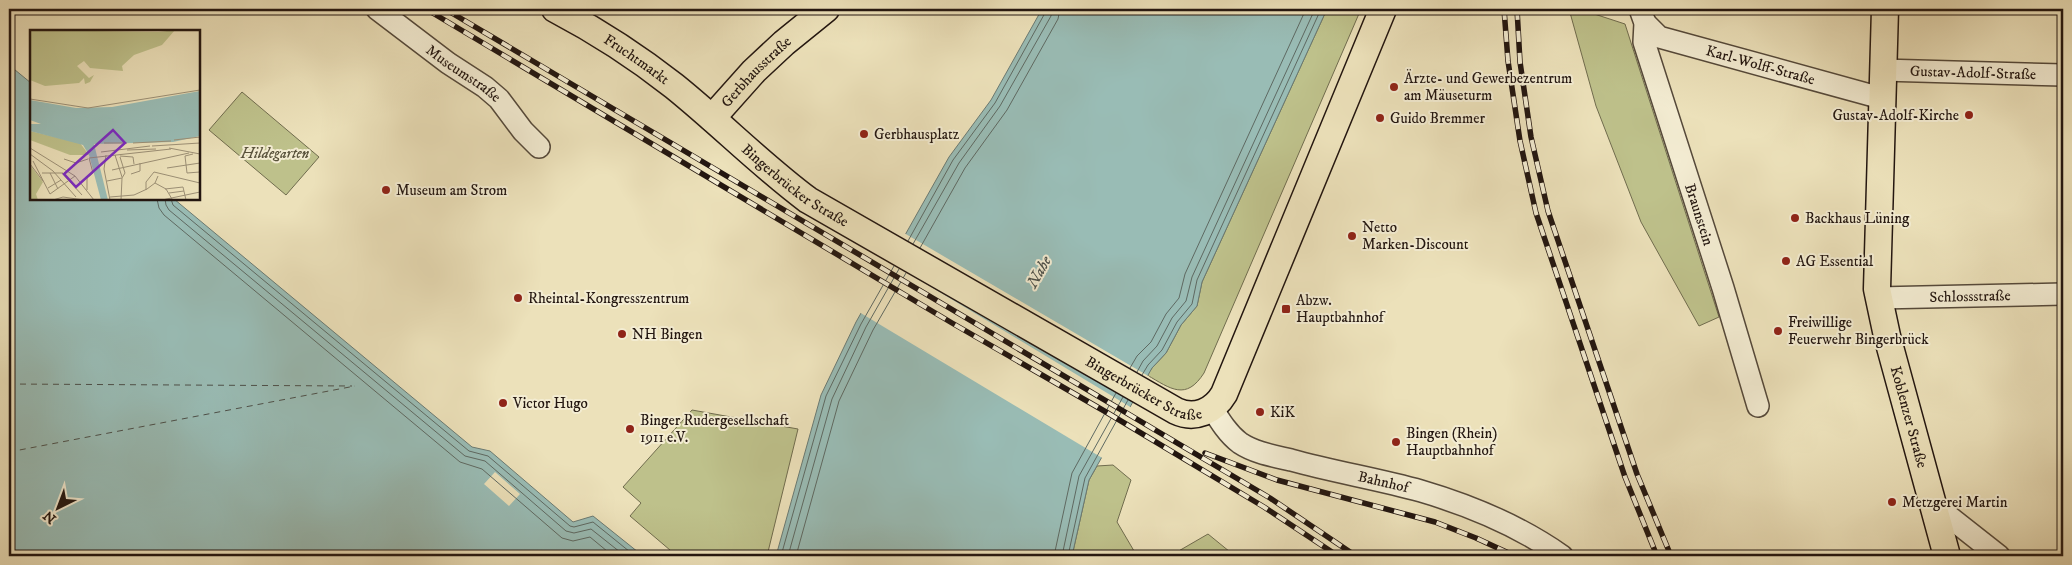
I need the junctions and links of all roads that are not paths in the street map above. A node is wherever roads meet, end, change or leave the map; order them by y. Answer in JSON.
{"nodes":[{"id":1,"x":377,"y":9,"type":"edge"},
{"id":2,"x":555,"y":9,"type":"edge"},
{"id":3,"x":826,"y":9,"type":"edge"},
{"id":4,"x":1383,"y":9,"type":"edge"},
{"id":5,"x":1885,"y":9,"type":"edge"},
{"id":6,"x":1643,"y":16,"type":"edge"},
{"id":7,"x":1882,"y":70,"type":"junction"},
{"id":8,"x":2063,"y":75,"type":"edge"},
{"id":9,"x":1881,"y":98,"type":"junction"},
{"id":10,"x":712,"y":118,"type":"junction"},
{"id":11,"x":539,"y":147,"type":"dead end"},
{"id":12,"x":2063,"y":294,"type":"edge"},
{"id":13,"x":1878,"y":298,"type":"junction"},
{"id":14,"x":1758,"y":406,"type":"dead end"},
{"id":15,"x":1212,"y":408,"type":"junction"},
{"id":16,"x":1933,"y":504,"type":"junction"},
{"id":17,"x":1562,"y":556,"type":"edge"},
{"id":18,"x":1948,"y":556,"type":"edge"},
{"id":19,"x":1999,"y":556,"type":"edge"}],
"edges":[{"from":1,"to":11,"type":"street","name":"Museumstraße"},
{"from":2,"to":10,"type":"main road","name":"Fruchtmarkt"},
{"from":3,"to":10,"type":"main road","name":"Gerbhausstraße"},
{"from":4,"to":15,"type":"main road","name":"Bingerbrücker Straße"},
{"from":5,"to":7,"type":"main road","name":"Koblenzer Straße"},
{"from":6,"to":9,"type":"street","name":"Karl-Wolff-Straße"},
{"from":6,"to":14,"type":"street","name":"Braunstein"},
{"from":7,"to":8,"type":"street","name":"Gustav-Adolf-Straße"},
{"from":7,"to":9,"type":"main road","name":"Koblenzer Straße"},
{"from":9,"to":13,"type":"main road","name":"Koblenzer Straße"},
{"from":10,"to":15,"type":"main road","name":"Bingerbrücker Straße"},
{"from":12,"to":13,"type":"street","name":"Schlossstraße"},
{"from":13,"to":16,"type":"main road","name":"Koblenzer Straße"},
{"from":15,"to":17,"type":"street","name":"Bahnhof"},
{"from":16,"to":18,"type":"main road","name":"Koblenzer Straße"},
{"from":16,"to":19,"type":"street"}]}
